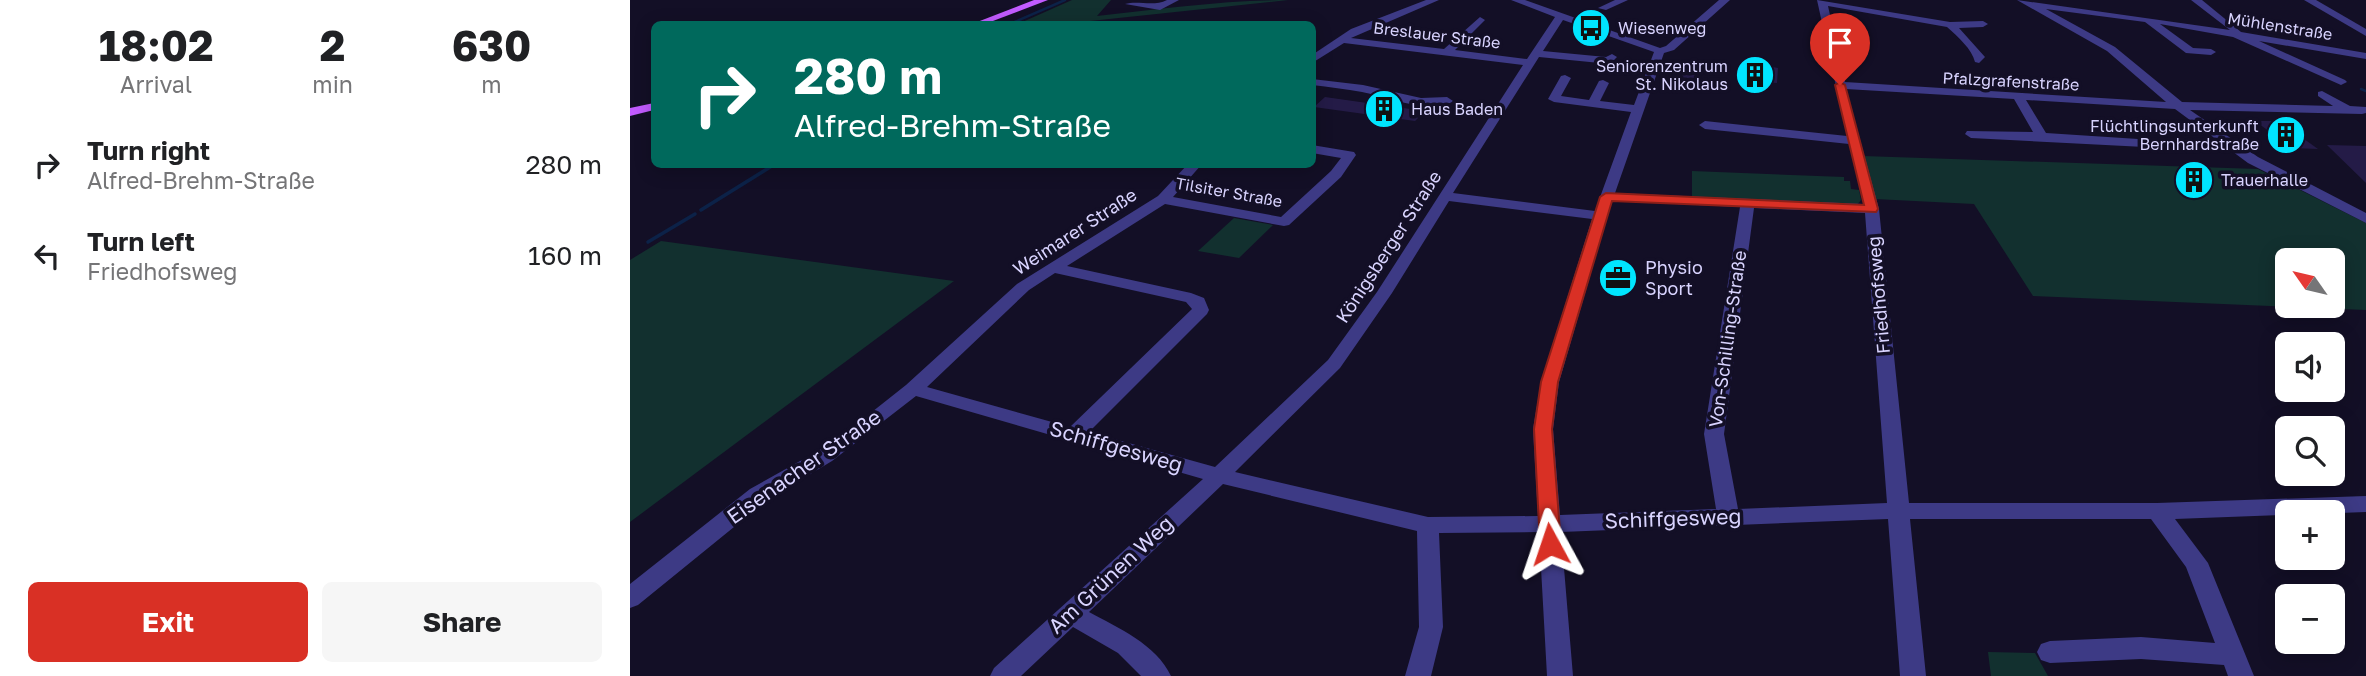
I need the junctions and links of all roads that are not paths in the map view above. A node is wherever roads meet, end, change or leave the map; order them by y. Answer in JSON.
{"nodes":[{"id":1,"x":1043,"y":0,"type":"edge"},
{"id":2,"x":1174,"y":0,"type":"edge"},
{"id":3,"x":1434,"y":0,"type":"edge"},
{"id":4,"x":1623,"y":0,"type":"edge"},
{"id":5,"x":1725,"y":0,"type":"edge"},
{"id":6,"x":2021,"y":0,"type":"edge"},
{"id":7,"x":2196,"y":0,"type":"edge"},
{"id":8,"x":2309,"y":0,"type":"edge"},
{"id":9,"x":1520,"y":1,"type":"edge"},
{"id":10,"x":1822,"y":1,"type":"edge"},
{"id":11,"x":1130,"y":4,"type":"dead end"},
{"id":12,"x":2034,"y":6,"type":"junction"},
{"id":13,"x":1603,"y":8,"type":"dead end"},
{"id":14,"x":1561,"y":16,"type":"junction"},
{"id":15,"x":2148,"y":19,"type":"junction"},
{"id":16,"x":1480,"y":20,"type":"dead end"},
{"id":17,"x":985,"y":21,"type":"edge"},
{"id":18,"x":1983,"y":24,"type":"dead end"},
{"id":19,"x":1950,"y":25,"type":"junction"},
{"id":20,"x":2366,"y":33,"type":"edge"},
{"id":21,"x":2237,"y":34,"type":"junction"},
{"id":22,"x":1341,"y":40,"type":"junction"},
{"id":23,"x":1660,"y":51,"type":"junction"},
{"id":24,"x":1447,"y":52,"type":"junction"},
{"id":25,"x":2211,"y":52,"type":"dead end"},
{"id":26,"x":2366,"y":56,"type":"edge"},
{"id":27,"x":1316,"y":57,"type":"edge"},
{"id":28,"x":1532,"y":57,"type":"junction"},
{"id":29,"x":1612,"y":57,"type":"dead end"},
{"id":30,"x":1979,"y":60,"type":"dead end"},
{"id":31,"x":1565,"y":78,"type":"dead end"},
{"id":32,"x":2341,"y":82,"type":"dead end"},
{"id":33,"x":1316,"y":83,"type":"edge"},
{"id":34,"x":1603,"y":83,"type":"dead end"},
{"id":35,"x":1840,"y":85,"type":"junction"},
{"id":36,"x":2235,"y":93,"type":"dead end"},
{"id":37,"x":2280,"y":94,"type":"dead end"},
{"id":38,"x":2322,"y":94,"type":"dead end"},
{"id":39,"x":2019,"y":98,"type":"junction"},
{"id":40,"x":1447,"y":101,"type":"dead end"},
{"id":41,"x":1593,"y":103,"type":"junction"},
{"id":42,"x":2180,"y":106,"type":"junction"},
{"id":43,"x":651,"y":108,"type":"edge"},
{"id":44,"x":2254,"y":108,"type":"junction"},
{"id":45,"x":1639,"y":109,"type":"junction"},
{"id":46,"x":2302,"y":109,"type":"junction"},
{"id":47,"x":2348,"y":110,"type":"junction"},
{"id":48,"x":2362,"y":110,"type":"dead end"},
{"id":49,"x":630,"y":112,"type":"edge"},
{"id":50,"x":1705,"y":125,"type":"dead end"},
{"id":51,"x":1971,"y":134,"type":"dead end"},
{"id":52,"x":2042,"y":136,"type":"junction"},
{"id":53,"x":1854,"y":141,"type":"junction"},
{"id":54,"x":2164,"y":144,"type":"dead end"},
{"id":55,"x":1316,"y":150,"type":"edge"},
{"id":56,"x":1192,"y":168,"type":"edge"},
{"id":57,"x":1446,"y":196,"type":"junction"},
{"id":58,"x":1163,"y":199,"type":"junction"},
{"id":59,"x":1748,"y":202,"type":"junction"},
{"id":60,"x":1603,"y":206,"type":"junction"},
{"id":61,"x":1872,"y":209,"type":"junction"},
{"id":62,"x":2366,"y":219,"type":"edge"},
{"id":63,"x":1052,"y":268,"type":"junction"},
{"id":64,"x":913,"y":389,"type":"junction"},
{"id":65,"x":1075,"y":434,"type":"junction"},
{"id":66,"x":1219,"y":476,"type":"junction"},
{"id":67,"x":2366,"y":504,"type":"edge"},
{"id":68,"x":1897,"y":511,"type":"junction"},
{"id":69,"x":2157,"y":511,"type":"junction"},
{"id":70,"x":1728,"y":516,"type":"junction"},
{"id":71,"x":1548,"y":524,"type":"junction"},
{"id":72,"x":1428,"y":525,"type":"junction"},
{"id":73,"x":630,"y":598,"type":"edge"},
{"id":74,"x":1069,"y":613,"type":"junction"},
{"id":75,"x":2050,"y":653,"type":"dead end"},
{"id":76,"x":2237,"y":666,"type":"edge"},
{"id":77,"x":1003,"y":676,"type":"edge"},
{"id":78,"x":1158,"y":676,"type":"edge"},
{"id":79,"x":1418,"y":676,"type":"edge"},
{"id":80,"x":1560,"y":676,"type":"edge"},
{"id":81,"x":1913,"y":676,"type":"edge"}],
"edges":[{"from":1,"to":17,"type":"main road"},
{"from":2,"to":11,"type":"street"},
{"from":3,"to":22,"type":"street"},
{"from":4,"to":13,"type":"street"},
{"from":5,"to":23,"type":"street"},
{"from":6,"to":12,"type":"street"},
{"from":7,"to":21,"type":"street"},
{"from":8,"to":20,"type":"street"},
{"from":9,"to":14,"type":"street"},
{"from":10,"to":19,"type":"street"},
{"from":10,"to":35,"type":"street","name":"Friedhofsweg"},
{"from":12,"to":15,"type":"street","name":"Mühlenstraße"},
{"from":12,"to":42,"type":"street"},
{"from":14,"to":23,"type":"street"},
{"from":14,"to":28,"type":"street","name":"Königsberger Straße"},
{"from":15,"to":21,"type":"street","name":"Mühlenstraße"},
{"from":15,"to":25,"type":"street"},
{"from":16,"to":24,"type":"street"},
{"from":18,"to":19,"type":"street"},
{"from":19,"to":30,"type":"street"},
{"from":21,"to":26,"type":"street","name":"Mühlenstraße"},
{"from":21,"to":32,"type":"street"},
{"from":22,"to":24,"type":"street","name":"Breslauer Straße"},
{"from":22,"to":27,"type":"street"},
{"from":23,"to":45,"type":"street"},
{"from":24,"to":28,"type":"street","name":"Breslauer Straße"},
{"from":28,"to":29,"type":"street","name":"Breslauer Straße"},
{"from":28,"to":57,"type":"street","name":"Königsberger Straße"},
{"from":31,"to":41,"type":"street"},
{"from":33,"to":40,"type":"street"},
{"from":34,"to":41,"type":"street"},
{"from":35,"to":39,"type":"street","name":"Pfalzgrafenstraße"},
{"from":35,"to":53,"type":"street","name":"Friedhofsweg"},
{"from":36,"to":44,"type":"street"},
{"from":37,"to":46,"type":"street"},
{"from":38,"to":47,"type":"street"},
{"from":39,"to":42,"type":"street","name":"Pfalzgrafenstraße"},
{"from":39,"to":52,"type":"street"},
{"from":41,"to":45,"type":"street"},
{"from":42,"to":44,"type":"street","name":"Pfalzgrafenstraße"},
{"from":42,"to":62,"type":"street"},
{"from":43,"to":49,"type":"main road"},
{"from":44,"to":46,"type":"street","name":"Pfalzgrafenstraße"},
{"from":45,"to":60,"type":"street"},
{"from":46,"to":47,"type":"street","name":"Pfalzgrafenstraße"},
{"from":47,"to":48,"type":"street","name":"Pfalzgrafenstraße"},
{"from":50,"to":53,"type":"street"},
{"from":51,"to":52,"type":"street"},
{"from":52,"to":54,"type":"street"},
{"from":53,"to":61,"type":"street","name":"Friedhofsweg"},
{"from":55,"to":58,"type":"street","name":"Tilsiter Straße"},
{"from":56,"to":58,"type":"street","name":"Weimarer Straße"},
{"from":57,"to":60,"type":"street"},
{"from":57,"to":66,"type":"street","name":"Königsberger Straße"},
{"from":58,"to":63,"type":"street","name":"Weimarer Straße"},
{"from":59,"to":60,"type":"street"},
{"from":59,"to":61,"type":"street"},
{"from":59,"to":70,"type":"street","name":"Von-Schilling-Straße"},
{"from":60,"to":71,"type":"street"},
{"from":61,"to":68,"type":"street","name":"Friedhofsweg"},
{"from":63,"to":64,"type":"street","name":"Weimarer Straße"},
{"from":63,"to":65,"type":"street"},
{"from":64,"to":65,"type":"street","name":"Schiffgesweg"},
{"from":64,"to":73,"type":"street","name":"Eisenacher Straße"},
{"from":65,"to":66,"type":"street","name":"Schiffgesweg"},
{"from":66,"to":72,"type":"street","name":"Schiffgesweg"},
{"from":66,"to":74,"type":"street","name":"Am Grünen Weg"},
{"from":67,"to":69,"type":"street","name":"Schiffgesweg"},
{"from":68,"to":69,"type":"street","name":"Schiffgesweg"},
{"from":68,"to":70,"type":"street","name":"Schiffgesweg"},
{"from":68,"to":81,"type":"street","name":"Friedhofsweg"},
{"from":69,"to":76,"type":"street"},
{"from":70,"to":71,"type":"street","name":"Schiffgesweg"},
{"from":71,"to":72,"type":"street","name":"Schiffgesweg"},
{"from":71,"to":80,"type":"street"},
{"from":72,"to":79,"type":"street"},
{"from":74,"to":77,"type":"street","name":"Am Grünen Weg"},
{"from":74,"to":78,"type":"street"},
{"from":75,"to":76,"type":"street"}]}
